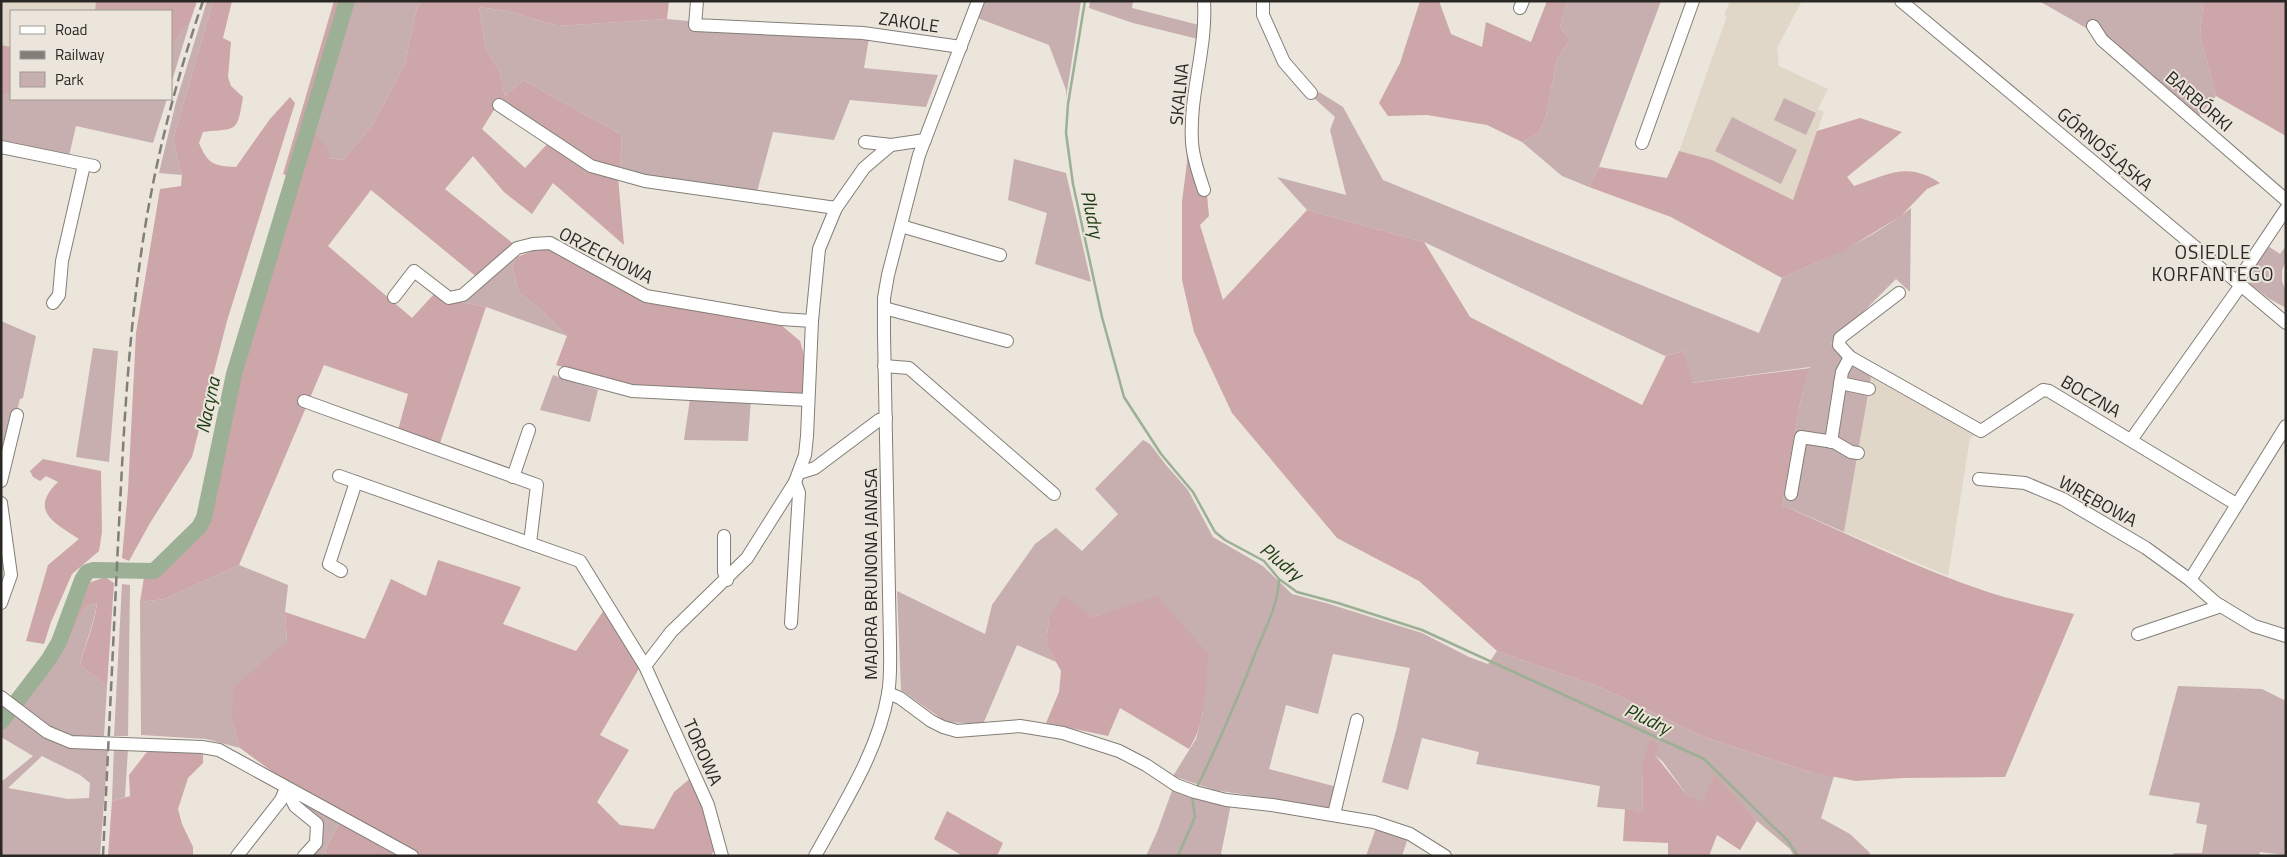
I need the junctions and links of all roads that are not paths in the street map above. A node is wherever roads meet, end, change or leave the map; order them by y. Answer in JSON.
{"nodes":[{"id":1,"x":697,"y":1,"type":"edge"},
{"id":2,"x":978,"y":1,"type":"edge"},
{"id":3,"x":1204,"y":1,"type":"edge"},
{"id":4,"x":1263,"y":1,"type":"edge"},
{"id":5,"x":1693,"y":1,"type":"edge"},
{"id":6,"x":1902,"y":1,"type":"edge"},
{"id":7,"x":2092,"y":26,"type":"dead end"},
{"id":8,"x":961,"y":47,"type":"junction"},
{"id":9,"x":1311,"y":93,"type":"dead end"},
{"id":10,"x":499,"y":105,"type":"dead end"},
{"id":11,"x":924,"y":140,"type":"junction"},
{"id":12,"x":865,"y":142,"type":"dead end"},
{"id":13,"x":1642,"y":143,"type":"dead end"},
{"id":14,"x":891,"y":145,"type":"junction"},
{"id":15,"x":1,"y":147,"type":"edge"},
{"id":16,"x":1204,"y":190,"type":"dead end"},
{"id":17,"x":2286,"y":200,"type":"edge"},
{"id":18,"x":836,"y":208,"type":"junction"},
{"id":19,"x":2286,"y":209,"type":"edge"},
{"id":20,"x":901,"y":226,"type":"junction"},
{"id":21,"x":1000,"y":256,"type":"dead end"},
{"id":22,"x":2239,"y":284,"type":"junction"},
{"id":23,"x":1899,"y":293,"type":"dead end"},
{"id":24,"x":394,"y":298,"type":"dead end"},
{"id":25,"x":53,"y":303,"type":"dead end"},
{"id":26,"x":884,"y":308,"type":"junction"},
{"id":27,"x":812,"y":321,"type":"junction"},
{"id":28,"x":2286,"y":323,"type":"edge"},
{"id":29,"x":1007,"y":341,"type":"dead end"},
{"id":30,"x":1850,"y":358,"type":"junction"},
{"id":31,"x":884,"y":366,"type":"junction"},
{"id":32,"x":565,"y":373,"type":"dead end"},
{"id":33,"x":1840,"y":383,"type":"junction"},
{"id":34,"x":1869,"y":389,"type":"dead end"},
{"id":35,"x":808,"y":400,"type":"junction"},
{"id":36,"x":304,"y":401,"type":"dead end"},
{"id":37,"x":17,"y":416,"type":"dead end"},
{"id":38,"x":886,"y":418,"type":"junction"},
{"id":39,"x":529,"y":430,"type":"dead end"},
{"id":40,"x":2284,"y":435,"type":"edge"},
{"id":41,"x":2131,"y":440,"type":"junction"},
{"id":42,"x":1830,"y":442,"type":"junction"},
{"id":43,"x":1858,"y":453,"type":"dead end"},
{"id":44,"x":339,"y":476,"type":"dead end"},
{"id":45,"x":513,"y":477,"type":"junction"},
{"id":46,"x":797,"y":478,"type":"junction"},
{"id":47,"x":1979,"y":479,"type":"dead end"},
{"id":48,"x":1,"y":482,"type":"edge"},
{"id":49,"x":356,"y":482,"type":"junction"},
{"id":50,"x":1054,"y":494,"type":"dead end"},
{"id":51,"x":1791,"y":494,"type":"dead end"},
{"id":52,"x":1,"y":504,"type":"edge"},
{"id":53,"x":2236,"y":504,"type":"junction"},
{"id":54,"x":724,"y":536,"type":"dead end"},
{"id":55,"x":530,"y":543,"type":"junction"},
{"id":56,"x":340,"y":571,"type":"dead end"},
{"id":57,"x":727,"y":580,"type":"junction"},
{"id":58,"x":2190,"y":580,"type":"junction"},
{"id":59,"x":1,"y":603,"type":"edge"},
{"id":60,"x":2221,"y":606,"type":"junction"},
{"id":61,"x":791,"y":623,"type":"dead end"},
{"id":62,"x":2138,"y":634,"type":"dead end"},
{"id":63,"x":2286,"y":636,"type":"edge"},
{"id":64,"x":645,"y":666,"type":"junction"},
{"id":65,"x":888,"y":693,"type":"junction"},
{"id":66,"x":4,"y":699,"type":"edge"},
{"id":67,"x":1357,"y":720,"type":"dead end"},
{"id":68,"x":286,"y":788,"type":"junction"},
{"id":69,"x":1334,"y":814,"type":"junction"},
{"id":70,"x":237,"y":856,"type":"edge"},
{"id":71,"x":304,"y":856,"type":"edge"},
{"id":72,"x":412,"y":856,"type":"edge"},
{"id":73,"x":722,"y":856,"type":"edge"},
{"id":74,"x":815,"y":856,"type":"edge"},
{"id":75,"x":1446,"y":856,"type":"edge"}],
"edges":[{"from":1,"to":8,"type":"street","name":"ZAKOLE"},
{"from":2,"to":8,"type":"street","name":"MAJORA BRUNONA JANASA"},
{"from":3,"to":16,"type":"street","name":"SKALNA"},
{"from":4,"to":9,"type":"street"},
{"from":5,"to":13,"type":"street"},
{"from":6,"to":22,"type":"street","name":"GÓRNOŚLĄSKA"},
{"from":7,"to":17,"type":"street","name":"BARBÓRKI"},
{"from":8,"to":11,"type":"street","name":"MAJORA BRUNONA JANASA"},
{"from":10,"to":18,"type":"street"},
{"from":11,"to":14,"type":"street"},
{"from":11,"to":20,"type":"street","name":"MAJORA BRUNONA JANASA"},
{"from":12,"to":14,"type":"street"},
{"from":14,"to":18,"type":"street"},
{"from":15,"to":25,"type":"street"},
{"from":18,"to":27,"type":"street"},
{"from":19,"to":22,"type":"street","name":"BOCZNA"},
{"from":20,"to":21,"type":"street"},
{"from":20,"to":26,"type":"street","name":"MAJORA BRUNONA JANASA"},
{"from":22,"to":28,"type":"street","name":"GÓRNOŚLĄSKA"},
{"from":22,"to":41,"type":"street","name":"BOCZNA"},
{"from":23,"to":30,"type":"street"},
{"from":24,"to":27,"type":"street","name":"ORZECHOWA"},
{"from":26,"to":29,"type":"street"},
{"from":26,"to":31,"type":"street","name":"MAJORA BRUNONA JANASA"},
{"from":27,"to":35,"type":"street"},
{"from":30,"to":33,"type":"street"},
{"from":30,"to":41,"type":"street","name":"BOCZNA"},
{"from":31,"to":38,"type":"street","name":"MAJORA BRUNONA JANASA"},
{"from":31,"to":50,"type":"street"},
{"from":32,"to":35,"type":"street"},
{"from":33,"to":34,"type":"street"},
{"from":33,"to":42,"type":"street"},
{"from":35,"to":46,"type":"street"},
{"from":36,"to":45,"type":"street"},
{"from":37,"to":48,"type":"street"},
{"from":38,"to":46,"type":"street"},
{"from":38,"to":65,"type":"street","name":"MAJORA BRUNONA JANASA"},
{"from":39,"to":45,"type":"street"},
{"from":40,"to":53,"type":"street"},
{"from":41,"to":53,"type":"street"},
{"from":42,"to":43,"type":"street"},
{"from":42,"to":51,"type":"street"},
{"from":44,"to":49,"type":"street"},
{"from":45,"to":55,"type":"street"},
{"from":46,"to":57,"type":"street"},
{"from":46,"to":61,"type":"street"},
{"from":47,"to":58,"type":"street","name":"WRĘBOWA"},
{"from":49,"to":55,"type":"street"},
{"from":49,"to":56,"type":"street"},
{"from":52,"to":59,"type":"street"},
{"from":53,"to":58,"type":"street"},
{"from":54,"to":57,"type":"street"},
{"from":55,"to":64,"type":"street"},
{"from":57,"to":64,"type":"street"},
{"from":58,"to":60,"type":"street","name":"WRĘBOWA"},
{"from":60,"to":62,"type":"street"},
{"from":60,"to":63,"type":"street","name":"WRĘBOWA"},
{"from":64,"to":73,"type":"street","name":"TOROWA"},
{"from":65,"to":69,"type":"street"},
{"from":65,"to":74,"type":"street","name":"MAJORA BRUNONA JANASA"},
{"from":66,"to":68,"type":"street"},
{"from":67,"to":69,"type":"street"},
{"from":68,"to":70,"type":"street"},
{"from":68,"to":71,"type":"street"},
{"from":68,"to":72,"type":"street"},
{"from":69,"to":75,"type":"street"}]}
